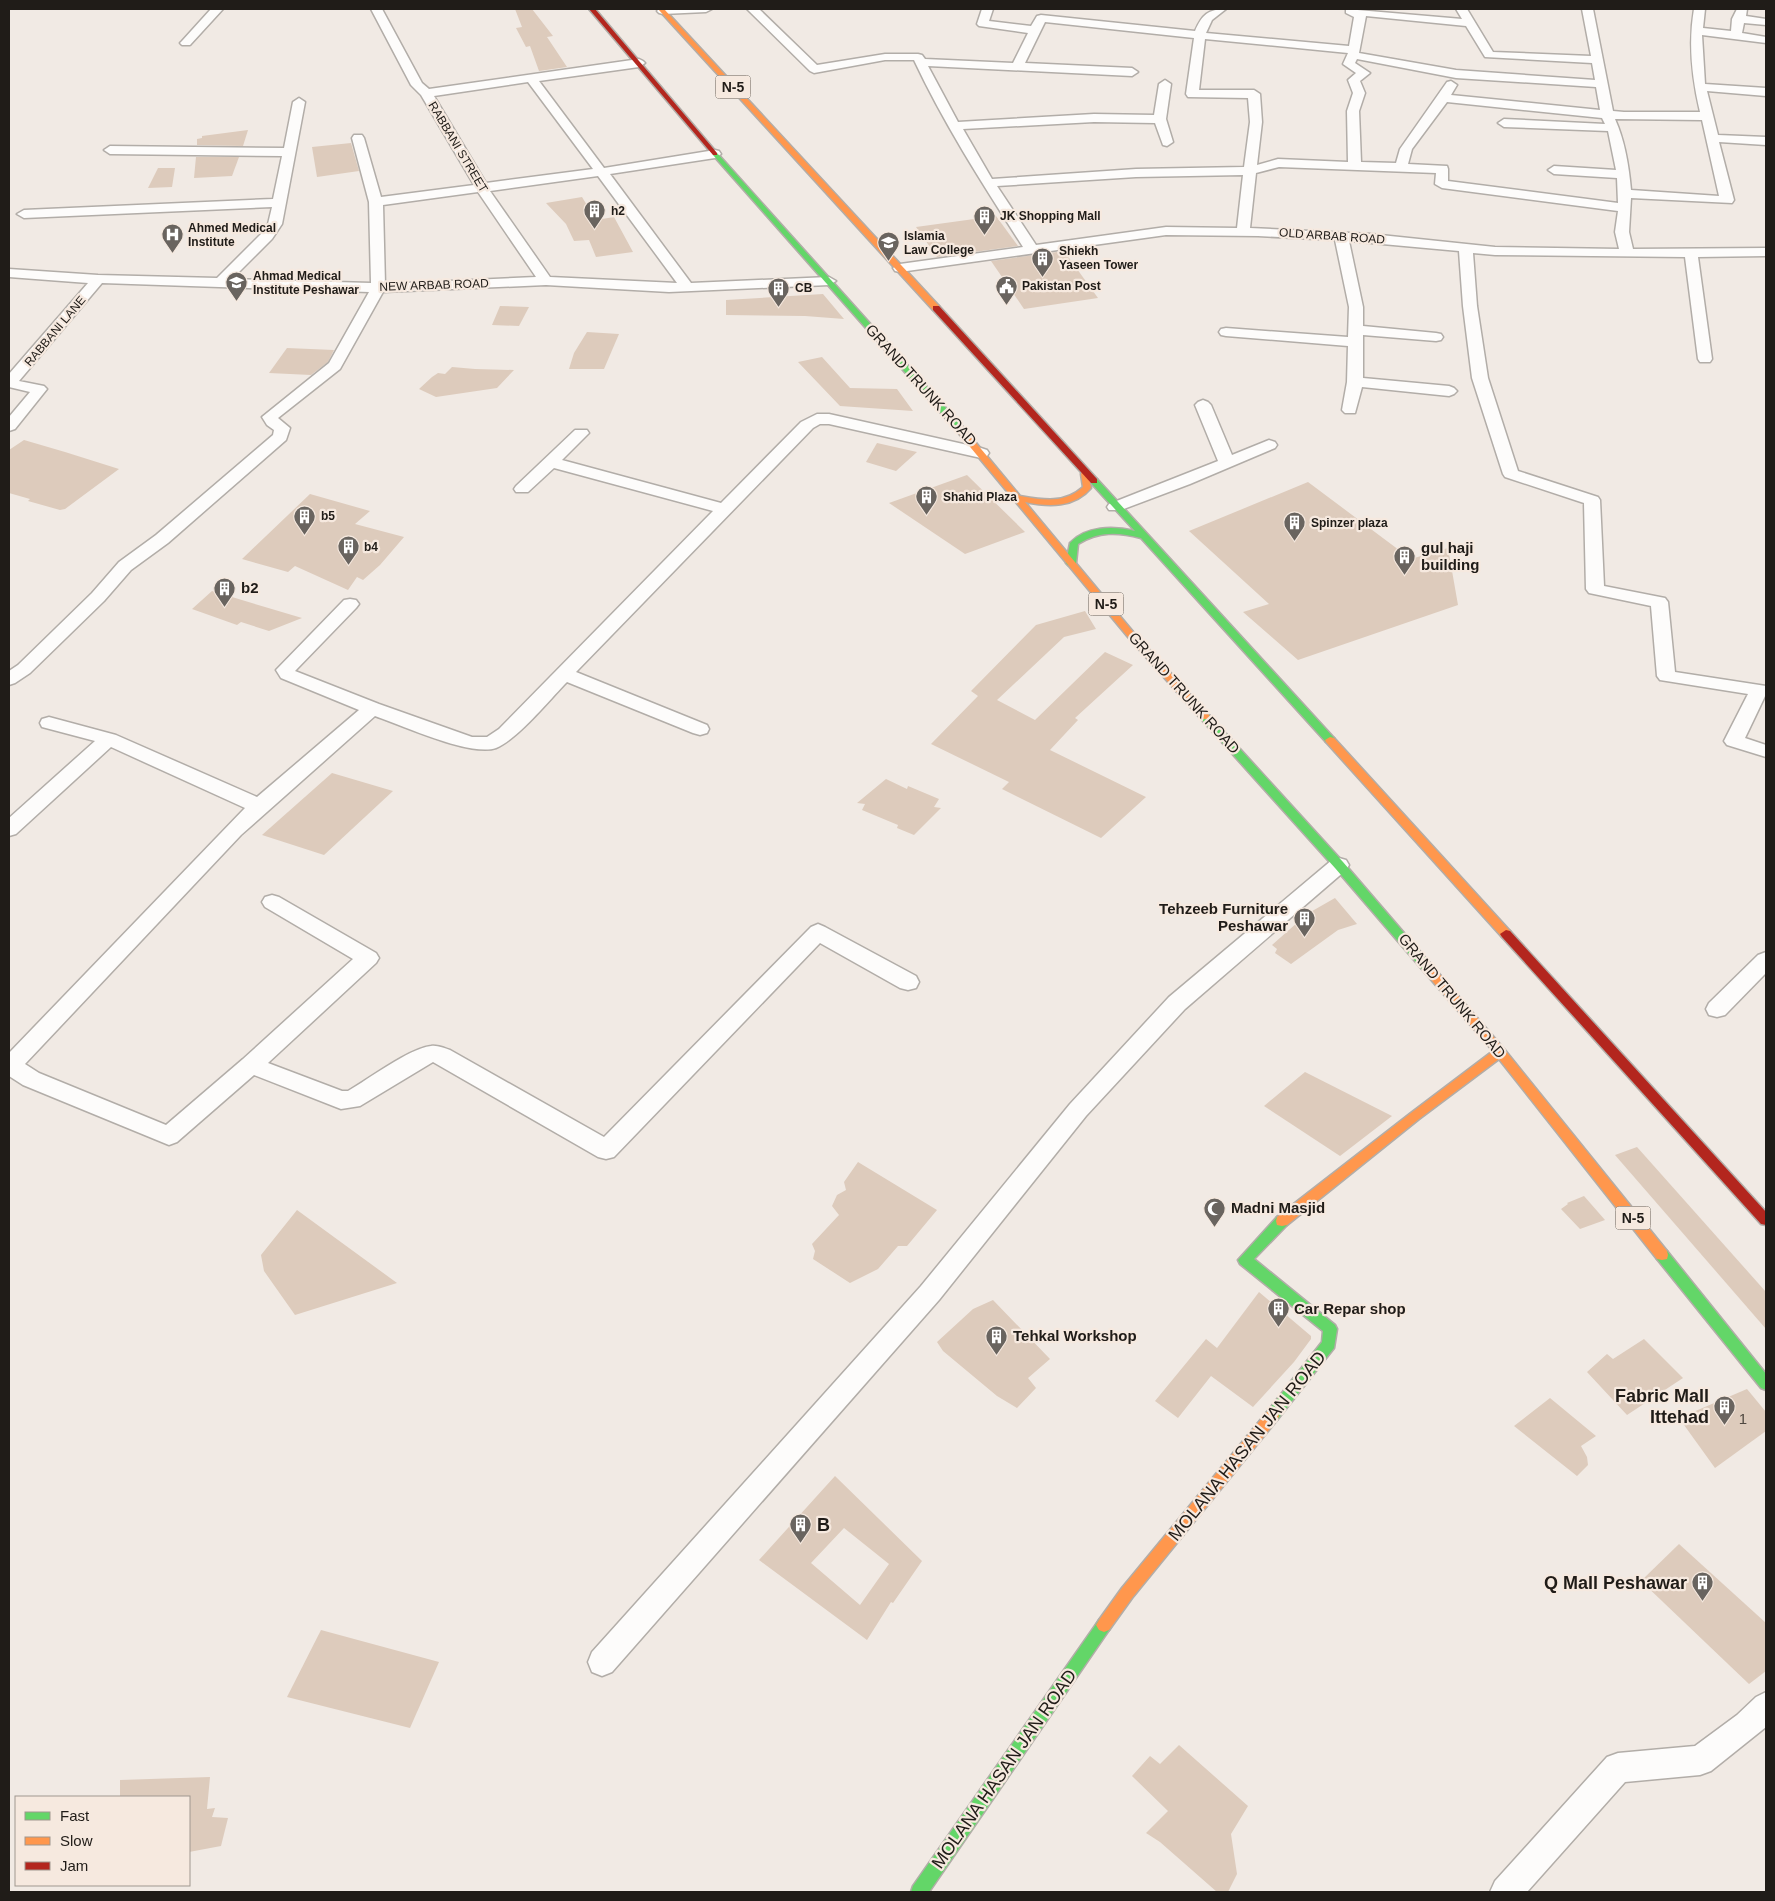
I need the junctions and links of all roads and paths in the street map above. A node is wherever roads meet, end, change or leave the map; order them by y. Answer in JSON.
{"nodes":[{"id":1,"x":216,"y":9,"type":"edge"},
{"id":2,"x":378,"y":9,"type":"edge"},
{"id":3,"x":592,"y":9,"type":"edge"},
{"id":4,"x":706,"y":9,"type":"edge"},
{"id":5,"x":753,"y":9,"type":"edge"},
{"id":6,"x":987,"y":9,"type":"edge"},
{"id":7,"x":1221,"y":9,"type":"edge"},
{"id":8,"x":1462,"y":9,"type":"edge"},
{"id":9,"x":1588,"y":9,"type":"edge"},
{"id":10,"x":1699,"y":9,"type":"edge"},
{"id":11,"x":662,"y":10,"type":"edge"},
{"id":12,"x":1350,"y":10,"type":"edge"},
{"id":13,"x":1042,"y":13,"type":"edge"},
{"id":14,"x":1740,"y":14,"type":"edge"},
{"id":15,"x":1766,"y":22,"type":"edge"},
{"id":16,"x":1469,"y":23,"type":"junction"},
{"id":17,"x":1035,"y":30,"type":"junction"},
{"id":18,"x":1696,"y":31,"type":"junction"},
{"id":19,"x":1200,"y":35,"type":"junction"},
{"id":20,"x":1736,"y":35,"type":"junction"},
{"id":21,"x":1766,"y":40,"type":"edge"},
{"id":22,"x":186,"y":43,"type":"dead end"},
{"id":23,"x":1354,"y":52,"type":"junction"},
{"id":24,"x":1597,"y":60,"type":"junction"},
{"id":25,"x":921,"y":62,"type":"junction"},
{"id":26,"x":640,"y":63,"type":"junction"},
{"id":27,"x":1017,"y":68,"type":"junction"},
{"id":28,"x":1132,"y":72,"type":"dead end"},
{"id":29,"x":1456,"y":74,"type":"junction"},
{"id":30,"x":531,"y":78,"type":"junction"},
{"id":31,"x":1165,"y":84,"type":"dead end"},
{"id":32,"x":1602,"y":84,"type":"junction"},
{"id":33,"x":1700,"y":87,"type":"junction"},
{"id":34,"x":1766,"y":92,"type":"edge"},
{"id":35,"x":426,"y":93,"type":"junction"},
{"id":36,"x":1444,"y":98,"type":"junction"},
{"id":37,"x":299,"y":102,"type":"dead end"},
{"id":38,"x":1607,"y":114,"type":"junction"},
{"id":39,"x":1707,"y":116,"type":"junction"},
{"id":40,"x":1160,"y":118,"type":"junction"},
{"id":41,"x":1504,"y":123,"type":"dead end"},
{"id":42,"x":955,"y":126,"type":"junction"},
{"id":43,"x":1613,"y":128,"type":"junction"},
{"id":44,"x":358,"y":138,"type":"dead end"},
{"id":45,"x":1713,"y":138,"type":"junction"},
{"id":46,"x":1766,"y":141,"type":"edge"},
{"id":47,"x":1167,"y":142,"type":"dead end"},
{"id":48,"x":110,"y":150,"type":"dead end"},
{"id":49,"x":289,"y":152,"type":"junction"},
{"id":50,"x":715,"y":154,"type":"junction"},
{"id":51,"x":1355,"y":166,"type":"junction"},
{"id":52,"x":1401,"y":167,"type":"junction"},
{"id":53,"x":1554,"y":170,"type":"dead end"},
{"id":54,"x":1251,"y":171,"type":"junction"},
{"id":55,"x":601,"y":172,"type":"junction"},
{"id":56,"x":1623,"y":174,"type":"junction"},
{"id":57,"x":988,"y":182,"type":"junction"},
{"id":58,"x":482,"y":188,"type":"junction"},
{"id":59,"x":1625,"y":194,"type":"junction"},
{"id":60,"x":279,"y":202,"type":"junction"},
{"id":61,"x":376,"y":202,"type":"junction"},
{"id":62,"x":1625,"y":208,"type":"junction"},
{"id":63,"x":24,"y":214,"type":"dead end"},
{"id":64,"x":1243,"y":232,"type":"junction"},
{"id":65,"x":1342,"y":237,"type":"junction"},
{"id":66,"x":1466,"y":248,"type":"junction"},
{"id":67,"x":1032,"y":250,"type":"junction"},
{"id":68,"x":1691,"y":252,"type":"junction"},
{"id":69,"x":1766,"y":252,"type":"edge"},
{"id":70,"x":1627,"y":253,"type":"junction"},
{"id":71,"x":900,"y":268,"type":"junction"},
{"id":72,"x":9,"y":273,"type":"edge"},
{"id":73,"x":98,"y":279,"type":"junction"},
{"id":74,"x":546,"y":281,"type":"junction"},
{"id":75,"x":828,"y":281,"type":"junction"},
{"id":76,"x":220,"y":283,"type":"junction"},
{"id":77,"x":687,"y":287,"type":"junction"},
{"id":78,"x":378,"y":288,"type":"junction"},
{"id":79,"x":1226,"y":332,"type":"dead end"},
{"id":80,"x":1356,"y":336,"type":"junction"},
{"id":81,"x":1436,"y":337,"type":"dead end"},
{"id":82,"x":1705,"y":359,"type":"dead end"},
{"id":83,"x":9,"y":379,"type":"edge"},
{"id":84,"x":1355,"y":382,"type":"junction"},
{"id":85,"x":9,"y":383,"type":"edge"},
{"id":86,"x":1449,"y":391,"type":"dead end"},
{"id":87,"x":1203,"y":405,"type":"dead end"},
{"id":88,"x":1350,"y":410,"type":"dead end"},
{"id":89,"x":9,"y":426,"type":"edge"},
{"id":90,"x":581,"y":432,"type":"dead end"},
{"id":91,"x":1269,"y":445,"type":"dead end"},
{"id":92,"x":982,"y":453,"type":"junction"},
{"id":93,"x":550,"y":462,"type":"junction"},
{"id":94,"x":1227,"y":462,"type":"junction"},
{"id":95,"x":1085,"y":474,"type":"junction"},
{"id":96,"x":522,"y":489,"type":"dead end"},
{"id":97,"x":1018,"y":498,"type":"junction"},
{"id":98,"x":1115,"y":507,"type":"junction"},
{"id":99,"x":724,"y":510,"type":"junction"},
{"id":100,"x":1141,"y":535,"type":"junction"},
{"id":101,"x":1071,"y":563,"type":"junction"},
{"id":102,"x":350,"y":604,"type":"dead end"},
{"id":103,"x":564,"y":674,"type":"junction"},
{"id":104,"x":9,"y":678,"type":"edge"},
{"id":105,"x":372,"y":708,"type":"junction"},
{"id":106,"x":49,"y":723,"type":"dead end"},
{"id":107,"x":700,"y":729,"type":"dead end"},
{"id":108,"x":109,"y":739,"type":"junction"},
{"id":109,"x":1766,"y":751,"type":"edge"},
{"id":110,"x":259,"y":806,"type":"junction"},
{"id":111,"x":9,"y":829,"type":"edge"},
{"id":112,"x":1339,"y":865,"type":"junction"},
{"id":113,"x":272,"y":902,"type":"dead end"},
{"id":114,"x":1766,"y":960,"type":"edge"},
{"id":115,"x":908,"y":982,"type":"dead end"},
{"id":116,"x":1717,"y":1009,"type":"dead end"},
{"id":117,"x":1500,"y":1052,"type":"junction"},
{"id":118,"x":250,"y":1065,"type":"junction"},
{"id":119,"x":9,"y":1066,"type":"edge"},
{"id":120,"x":1766,"y":1220,"type":"edge"},
{"id":121,"x":1766,"y":1384,"type":"edge"},
{"id":122,"x":602,"y":1662,"type":"dead end"},
{"id":123,"x":1766,"y":1707,"type":"edge"},
{"id":124,"x":919,"y":1892,"type":"edge"},
{"id":125,"x":1506,"y":1892,"type":"edge"}],
"edges":[{"from":1,"to":22,"type":"street"},
{"from":2,"to":35,"type":"street","name":"RABBANI STREET"},
{"from":3,"to":26,"type":"main road","name":"GRAND TRUNK ROAD","number":"N-5"},
{"from":4,"to":11,"type":"street"},
{"from":5,"to":25,"type":"street"},
{"from":6,"to":17,"type":"street"},
{"from":7,"to":19,"type":"street"},
{"from":8,"to":16,"type":"street"},
{"from":9,"to":24,"type":"street"},
{"from":10,"to":18,"type":"street"},
{"from":11,"to":71,"type":"main road","number":"N-5"},
{"from":12,"to":16,"type":"street"},
{"from":12,"to":23,"type":"street"},
{"from":13,"to":17,"type":"street"},
{"from":13,"to":19,"type":"street"},
{"from":14,"to":15,"type":"street"},
{"from":14,"to":20,"type":"street"},
{"from":16,"to":24,"type":"street"},
{"from":17,"to":27,"type":"street"},
{"from":18,"to":20,"type":"street"},
{"from":18,"to":33,"type":"street"},
{"from":19,"to":23,"type":"street"},
{"from":19,"to":54,"type":"street"},
{"from":20,"to":21,"type":"street"},
{"from":23,"to":29,"type":"street"},
{"from":23,"to":51,"type":"street"},
{"from":24,"to":32,"type":"street"},
{"from":25,"to":27,"type":"street"},
{"from":25,"to":42,"type":"street"},
{"from":26,"to":30,"type":"street"},
{"from":26,"to":50,"type":"main road","name":"GRAND TRUNK ROAD","number":"N-5"},
{"from":27,"to":28,"type":"street"},
{"from":29,"to":32,"type":"street"},
{"from":29,"to":36,"type":"street"},
{"from":30,"to":35,"type":"street"},
{"from":30,"to":55,"type":"street"},
{"from":31,"to":40,"type":"street"},
{"from":32,"to":38,"type":"street"},
{"from":33,"to":34,"type":"street"},
{"from":33,"to":39,"type":"street"},
{"from":35,"to":58,"type":"street","name":"RABBANI STREET"},
{"from":36,"to":38,"type":"street"},
{"from":36,"to":52,"type":"street"},
{"from":37,"to":49,"type":"street"},
{"from":38,"to":39,"type":"street"},
{"from":38,"to":43,"type":"street"},
{"from":39,"to":45,"type":"street"},
{"from":40,"to":42,"type":"street"},
{"from":40,"to":47,"type":"street"},
{"from":41,"to":43,"type":"street"},
{"from":42,"to":57,"type":"street"},
{"from":43,"to":56,"type":"street"},
{"from":44,"to":61,"type":"street"},
{"from":45,"to":46,"type":"street"},
{"from":45,"to":59,"type":"street"},
{"from":48,"to":49,"type":"street"},
{"from":49,"to":60,"type":"street"},
{"from":50,"to":55,"type":"street"},
{"from":50,"to":75,"type":"main road","name":"GRAND TRUNK ROAD","number":"N-5"},
{"from":51,"to":52,"type":"street"},
{"from":51,"to":54,"type":"street"},
{"from":52,"to":62,"type":"street"},
{"from":53,"to":56,"type":"street"},
{"from":54,"to":57,"type":"street"},
{"from":54,"to":64,"type":"street"},
{"from":55,"to":58,"type":"street"},
{"from":55,"to":77,"type":"street"},
{"from":56,"to":59,"type":"street"},
{"from":57,"to":67,"type":"street"},
{"from":58,"to":61,"type":"street"},
{"from":58,"to":74,"type":"street","name":"RABBANI STREET"},
{"from":59,"to":62,"type":"street"},
{"from":60,"to":63,"type":"street"},
{"from":60,"to":76,"type":"street"},
{"from":61,"to":78,"type":"street"},
{"from":62,"to":70,"type":"street"},
{"from":64,"to":65,"type":"street","name":"OLD ARBAB ROAD"},
{"from":64,"to":67,"type":"street","name":"OLD ARBAB ROAD"},
{"from":65,"to":66,"type":"street","name":"OLD ARBAB ROAD"},
{"from":65,"to":80,"type":"street"},
{"from":66,"to":70,"type":"street","name":"OLD ARBAB ROAD"},
{"from":66,"to":109,"type":"street"},
{"from":67,"to":71,"type":"street","name":"OLD ARBAB ROAD"},
{"from":68,"to":69,"type":"street","name":"OLD ARBAB ROAD"},
{"from":68,"to":70,"type":"street","name":"OLD ARBAB ROAD"},
{"from":68,"to":82,"type":"street"},
{"from":71,"to":95,"type":"main road","number":"N-5"},
{"from":72,"to":73,"type":"street","name":"NEW ARBAB ROAD"},
{"from":73,"to":76,"type":"street","name":"NEW ARBAB ROAD"},
{"from":73,"to":83,"type":"street","name":"RABBANI LANE"},
{"from":74,"to":77,"type":"street","name":"NEW ARBAB ROAD"},
{"from":74,"to":78,"type":"street","name":"NEW ARBAB ROAD"},
{"from":75,"to":77,"type":"street","name":"NEW ARBAB ROAD"},
{"from":75,"to":92,"type":"main road","name":"GRAND TRUNK ROAD","number":"N-5"},
{"from":76,"to":78,"type":"street","name":"NEW ARBAB ROAD"},
{"from":78,"to":104,"type":"street"},
{"from":79,"to":80,"type":"street"},
{"from":80,"to":81,"type":"street"},
{"from":80,"to":84,"type":"street"},
{"from":84,"to":86,"type":"street"},
{"from":84,"to":88,"type":"street"},
{"from":85,"to":89,"type":"street"},
{"from":87,"to":94,"type":"street"},
{"from":90,"to":93,"type":"street"},
{"from":91,"to":94,"type":"street"},
{"from":92,"to":97,"type":"main road","name":"GRAND TRUNK ROAD","number":"N-5"},
{"from":92,"to":99,"type":"street"},
{"from":93,"to":96,"type":"street"},
{"from":93,"to":99,"type":"street"},
{"from":94,"to":98,"type":"street"},
{"from":95,"to":97,"type":"main road"},
{"from":95,"to":98,"type":"main road","number":"N-5"},
{"from":97,"to":101,"type":"main road","name":"GRAND TRUNK ROAD","number":"N-5"},
{"from":98,"to":100,"type":"main road","number":"N-5"},
{"from":99,"to":103,"type":"street"},
{"from":100,"to":101,"type":"main road"},
{"from":100,"to":120,"type":"main road","number":"N-5"},
{"from":101,"to":112,"type":"main road","name":"GRAND TRUNK ROAD","number":"N-5"},
{"from":102,"to":105,"type":"street"},
{"from":103,"to":105,"type":"street"},
{"from":103,"to":107,"type":"street"},
{"from":105,"to":110,"type":"street"},
{"from":106,"to":108,"type":"street"},
{"from":108,"to":110,"type":"street"},
{"from":108,"to":111,"type":"street"},
{"from":110,"to":119,"type":"street"},
{"from":112,"to":117,"type":"main road","name":"GRAND TRUNK ROAD","number":"N-5"},
{"from":112,"to":122,"type":"street"},
{"from":113,"to":118,"type":"street"},
{"from":114,"to":116,"type":"street"},
{"from":115,"to":118,"type":"street"},
{"from":117,"to":121,"type":"main road","name":"GRAND TRUNK ROAD","number":"N-5"},
{"from":117,"to":124,"type":"main road","name":"MOLANA HASAN JAN ROAD"},
{"from":118,"to":119,"type":"street"},
{"from":123,"to":125,"type":"street"}]}
